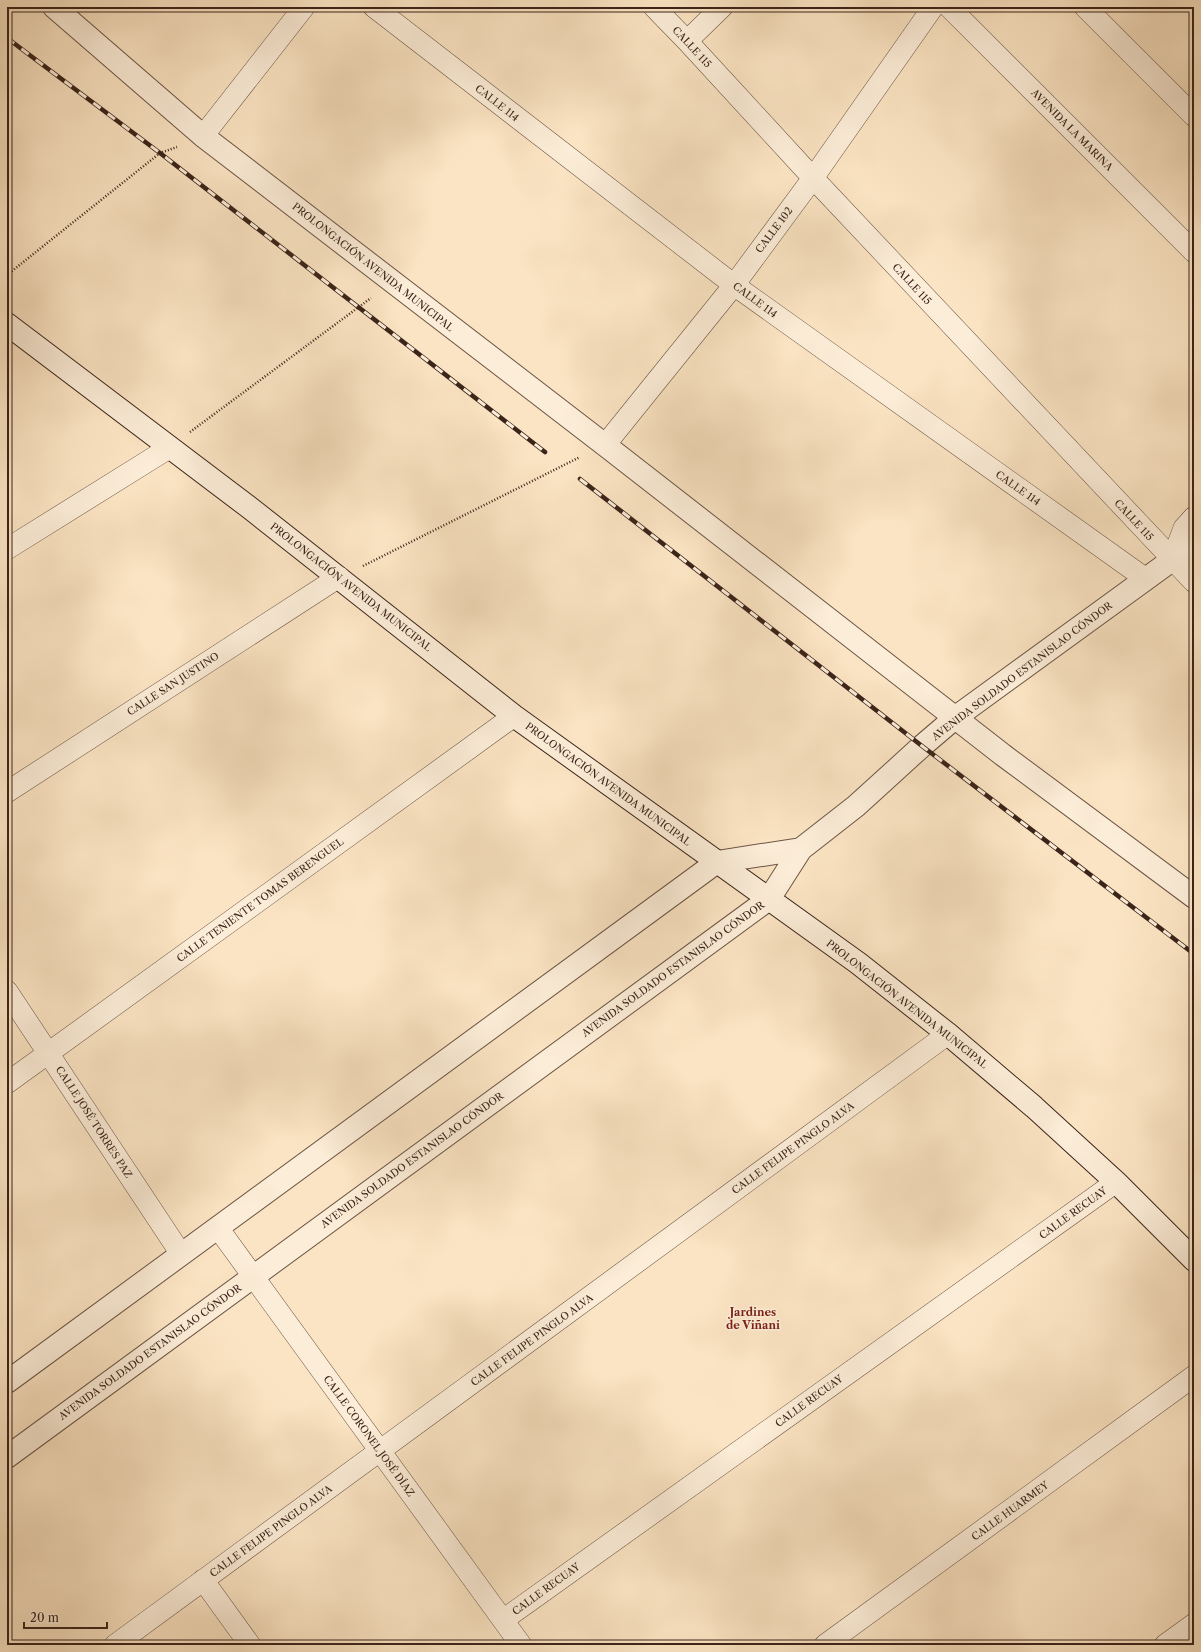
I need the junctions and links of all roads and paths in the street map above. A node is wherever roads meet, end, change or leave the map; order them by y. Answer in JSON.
{"nodes":[{"id":1,"x":54,"y":7,"type":"edge"},
{"id":2,"x":304,"y":7,"type":"edge"},
{"id":3,"x":374,"y":7,"type":"edge"},
{"id":4,"x":654,"y":7,"type":"edge"},
{"id":5,"x":722,"y":7,"type":"edge"},
{"id":6,"x":933,"y":7,"type":"edge"},
{"id":7,"x":949,"y":7,"type":"edge"},
{"id":8,"x":1085,"y":7,"type":"edge"},
{"id":9,"x":687,"y":41,"type":"junction"},
{"id":10,"x":1194,"y":116,"type":"edge"},
{"id":11,"x":203,"y":136,"type":"junction"},
{"id":12,"x":813,"y":178,"type":"junction"},
{"id":13,"x":1194,"y":252,"type":"edge"},
{"id":14,"x":7,"y":275,"type":"edge"},
{"id":15,"x":392,"y":282,"type":"junction"},
{"id":16,"x":734,"y":285,"type":"junction"},
{"id":17,"x":7,"y":324,"type":"edge"},
{"id":18,"x":605,"y":445,"type":"junction"},
{"id":19,"x":169,"y":448,"type":"junction"},
{"id":20,"x":1194,"y":517,"type":"edge"},
{"id":21,"x":1194,"y":547,"type":"edge"},
{"id":22,"x":7,"y":549,"type":"edge"},
{"id":23,"x":1172,"y":560,"type":"junction"},
{"id":24,"x":339,"y":577,"type":"junction"},
{"id":25,"x":1146,"y":578,"type":"junction"},
{"id":26,"x":1194,"y":582,"type":"edge"},
{"id":27,"x":514,"y":716,"type":"junction"},
{"id":28,"x":956,"y":717,"type":"junction"},
{"id":29,"x":7,"y":792,"type":"edge"},
{"id":30,"x":801,"y":849,"type":"junction"},
{"id":31,"x":717,"y":862,"type":"junction"},
{"id":32,"x":1194,"y":897,"type":"edge"},
{"id":33,"x":769,"y":899,"type":"junction"},
{"id":34,"x":7,"y":991,"type":"edge"},
{"id":35,"x":948,"y":1034,"type":"junction"},
{"id":36,"x":48,"y":1053,"type":"junction"},
{"id":37,"x":7,"y":1083,"type":"edge"},
{"id":38,"x":1116,"y":1182,"type":"junction"},
{"id":39,"x":218,"y":1228,"type":"junction"},
{"id":40,"x":181,"y":1254,"type":"junction"},
{"id":41,"x":1194,"y":1260,"type":"edge"},
{"id":42,"x":253,"y":1276,"type":"junction"},
{"id":43,"x":1194,"y":1376,"type":"edge"},
{"id":44,"x":7,"y":1382,"type":"edge"},
{"id":45,"x":380,"y":1451,"type":"junction"},
{"id":46,"x":7,"y":1457,"type":"edge"},
{"id":47,"x":203,"y":1580,"type":"junction"},
{"id":48,"x":503,"y":1620,"type":"junction"},
{"id":49,"x":1194,"y":1624,"type":"edge"},
{"id":50,"x":115,"y":1645,"type":"edge"},
{"id":51,"x":250,"y":1645,"type":"edge"},
{"id":52,"x":521,"y":1645,"type":"edge"},
{"id":53,"x":825,"y":1645,"type":"edge"},
{"id":54,"x":1165,"y":1645,"type":"edge"}],
"edges":[{"from":1,"to":11,"type":"street","name":"PROLONGACIÓN AVENIDA MUNICIPAL"},
{"from":2,"to":11,"type":"street"},
{"from":3,"to":16,"type":"street","name":"CALLE 114"},
{"from":4,"to":9,"type":"street","name":"CALLE 115"},
{"from":5,"to":9,"type":"street"},
{"from":6,"to":12,"type":"street","name":"CALLE 102"},
{"from":7,"to":13,"type":"street","name":"AVENIDA LA MARINA"},
{"from":8,"to":10,"type":"street"},
{"from":9,"to":12,"type":"street","name":"CALLE 115"},
{"from":11,"to":14,"type":"path"},
{"from":11,"to":15,"type":"street","name":"PROLONGACIÓN AVENIDA MUNICIPAL"},
{"from":12,"to":16,"type":"street","name":"CALLE 102"},
{"from":12,"to":23,"type":"street","name":"CALLE 115"},
{"from":15,"to":18,"type":"street","name":"PROLONGACIÓN AVENIDA MUNICIPAL"},
{"from":15,"to":19,"type":"path"},
{"from":16,"to":18,"type":"street","name":"CALLE 102"},
{"from":16,"to":25,"type":"street","name":"CALLE 114"},
{"from":17,"to":19,"type":"street","name":"PROLONGACIÓN AVENIDA MUNICIPAL"},
{"from":18,"to":24,"type":"path"},
{"from":18,"to":28,"type":"street","name":"PROLONGACIÓN AVENIDA MUNICIPAL"},
{"from":19,"to":22,"type":"street"},
{"from":19,"to":24,"type":"street","name":"PROLONGACIÓN AVENIDA MUNICIPAL"},
{"from":20,"to":23,"type":"street"},
{"from":21,"to":23,"type":"street","name":"AVENIDA SOLDADO ESTANISLAO CÓNDOR"},
{"from":23,"to":25,"type":"street","name":"AVENIDA SOLDADO ESTANISLAO CÓNDOR"},
{"from":23,"to":26,"type":"street","name":"CALLE 115"},
{"from":24,"to":27,"type":"street","name":"PROLONGACIÓN AVENIDA MUNICIPAL"},
{"from":24,"to":29,"type":"street","name":"CALLE SAN JUSTINO"},
{"from":25,"to":28,"type":"street","name":"AVENIDA SOLDADO ESTANISLAO CÓNDOR"},
{"from":27,"to":31,"type":"street","name":"PROLONGACIÓN AVENIDA MUNICIPAL"},
{"from":27,"to":36,"type":"street","name":"CALLE TENIENTE TOMAS BERENGUEL"},
{"from":28,"to":30,"type":"street","name":"AVENIDA SOLDADO ESTANISLAO CÓNDOR"},
{"from":28,"to":32,"type":"street","name":"PROLONGACIÓN AVENIDA MUNICIPAL"},
{"from":30,"to":31,"type":"street","name":"AVENIDA SOLDADO ESTANISLAO CÓNDOR"},
{"from":30,"to":33,"type":"street","name":"AVENIDA SOLDADO ESTANISLAO CÓNDOR"},
{"from":31,"to":33,"type":"street","name":"PROLONGACIÓN AVENIDA MUNICIPAL"},
{"from":31,"to":39,"type":"street","name":"AVENIDA SOLDADO ESTANISLAO CÓNDOR"},
{"from":33,"to":35,"type":"street","name":"PROLONGACIÓN AVENIDA MUNICIPAL"},
{"from":33,"to":42,"type":"street","name":"AVENIDA SOLDADO ESTANISLAO CÓNDOR"},
{"from":34,"to":36,"type":"street","name":"CALLE JOSÉ TORRES PAZ"},
{"from":35,"to":38,"type":"street","name":"PROLONGACIÓN AVENIDA MUNICIPAL"},
{"from":35,"to":45,"type":"street","name":"CALLE FELIPE PINGLO ALVA"},
{"from":36,"to":37,"type":"street","name":"CALLE TENIENTE TOMAS BERENGUEL"},
{"from":36,"to":40,"type":"street","name":"CALLE JOSÉ TORRES PAZ"},
{"from":38,"to":41,"type":"street","name":"PROLONGACIÓN AVENIDA MUNICIPAL"},
{"from":38,"to":48,"type":"street","name":"CALLE RECUAY"},
{"from":39,"to":40,"type":"street","name":"AVENIDA SOLDADO ESTANISLAO CÓNDOR"},
{"from":39,"to":42,"type":"street","name":"CALLE CORONEL JOSÉ DÍAZ"},
{"from":40,"to":44,"type":"street","name":"AVENIDA SOLDADO ESTANISLAO CÓNDOR"},
{"from":42,"to":45,"type":"street","name":"CALLE CORONEL JOSÉ DÍAZ"},
{"from":42,"to":46,"type":"street","name":"AVENIDA SOLDADO ESTANISLAO CÓNDOR"},
{"from":43,"to":53,"type":"street","name":"CALLE HUARMEY"},
{"from":45,"to":47,"type":"street","name":"CALLE FELIPE PINGLO ALVA"},
{"from":45,"to":48,"type":"street","name":"CALLE CORONEL JOSÉ DÍAZ"},
{"from":47,"to":50,"type":"street","name":"CALLE FELIPE PINGLO ALVA"},
{"from":47,"to":51,"type":"street"},
{"from":48,"to":52,"type":"street","name":"CALLE CORONEL JOSÉ DÍAZ"},
{"from":49,"to":54,"type":"street"}]}
